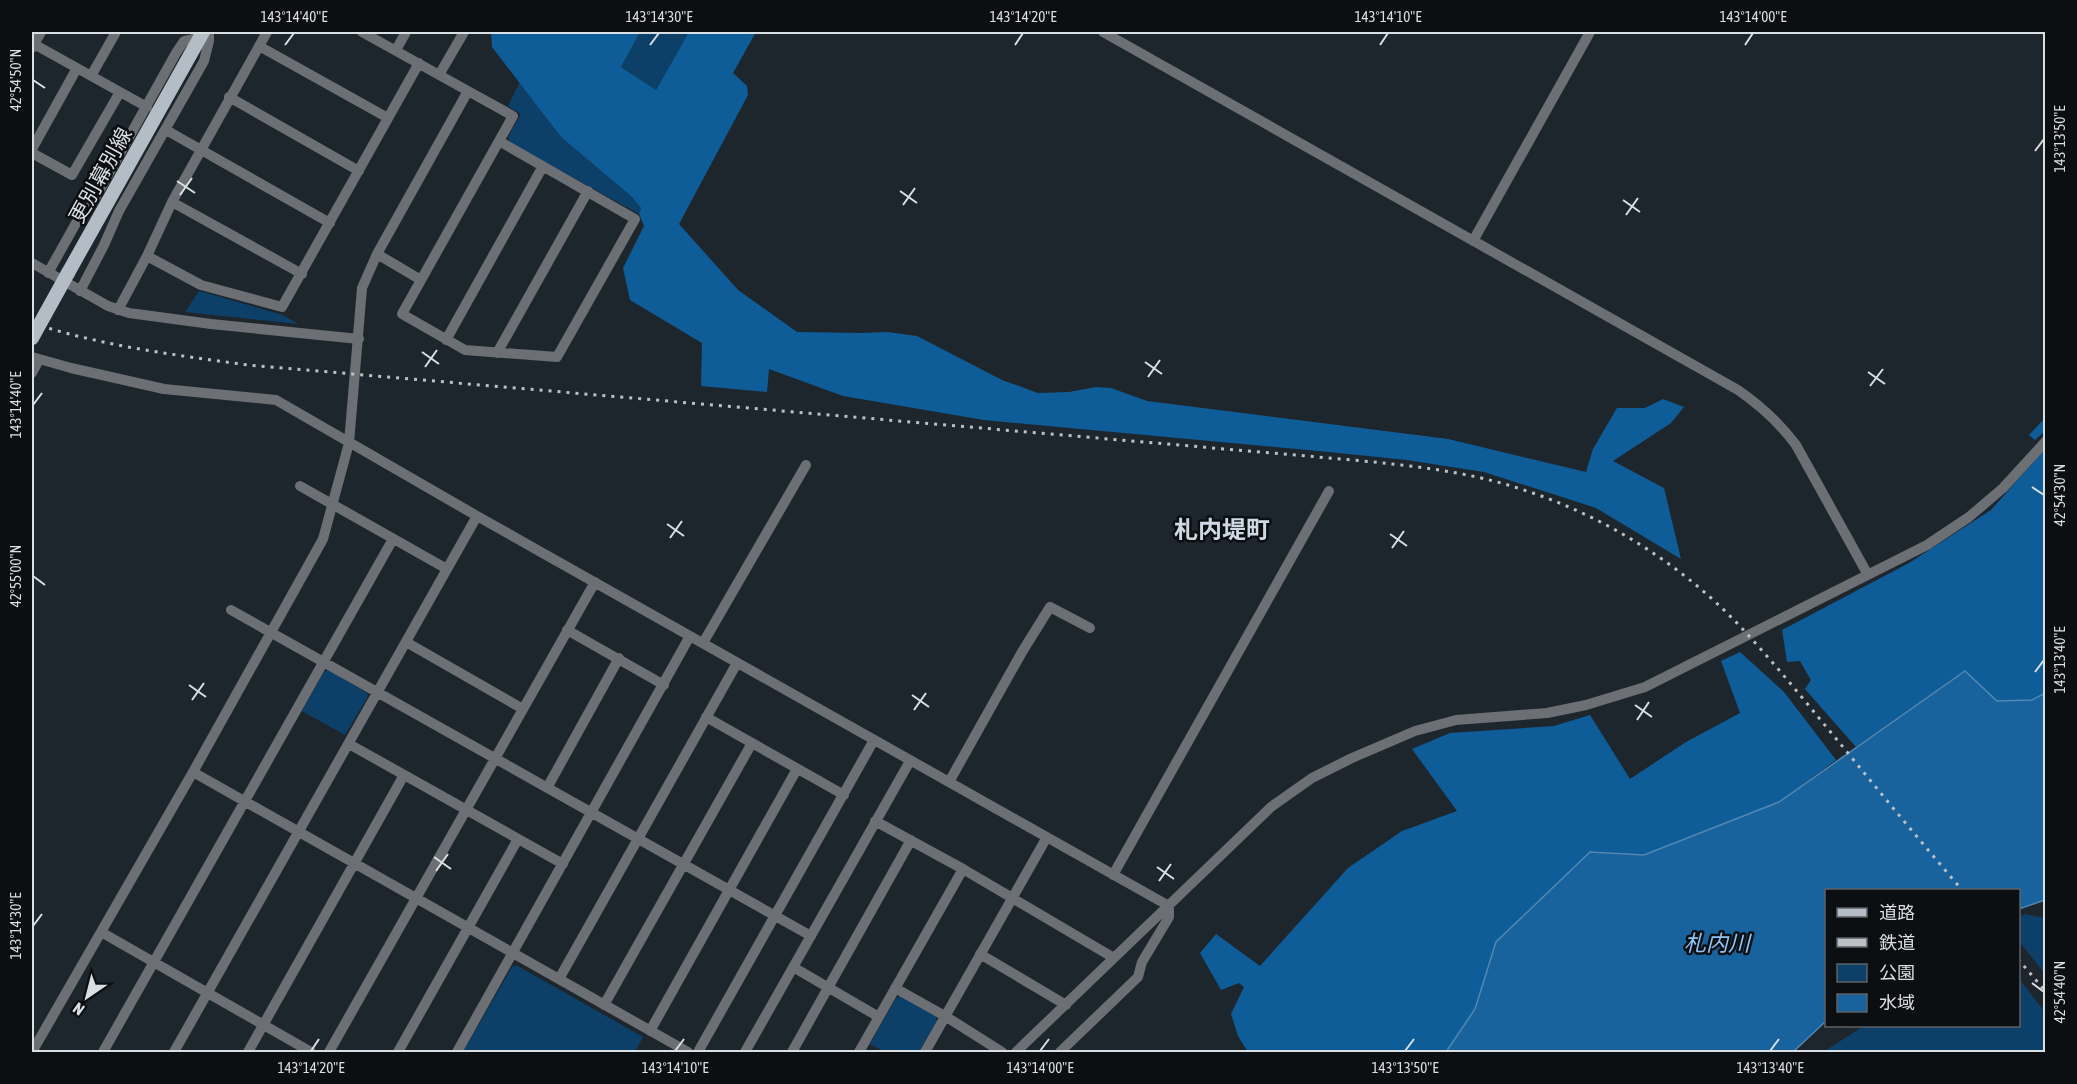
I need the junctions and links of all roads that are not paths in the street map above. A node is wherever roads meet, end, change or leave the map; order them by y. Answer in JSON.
{"nodes":[{"id":1,"x":41,"y":32,"type":"edge"},
{"id":2,"x":116,"y":32,"type":"edge"},
{"id":3,"x":267,"y":32,"type":"edge"},
{"id":4,"x":362,"y":32,"type":"edge"},
{"id":5,"x":406,"y":32,"type":"edge"},
{"id":6,"x":464,"y":32,"type":"edge"},
{"id":7,"x":1103,"y":32,"type":"edge"},
{"id":8,"x":1590,"y":32,"type":"edge"},
{"id":9,"x":204,"y":33,"type":"edge"},
{"id":10,"x":32,"y":45,"type":"edge"},
{"id":11,"x":259,"y":46,"type":"junction"},
{"id":12,"x":396,"y":50,"type":"junction"},
{"id":13,"x":419,"y":63,"type":"junction"},
{"id":14,"x":77,"y":68,"type":"junction"},
{"id":15,"x":439,"y":75,"type":"junction"},
{"id":16,"x":91,"y":76,"type":"junction"},
{"id":17,"x":468,"y":91,"type":"junction"},
{"id":18,"x":120,"y":92,"type":"junction"},
{"id":19,"x":230,"y":97,"type":"junction"},
{"id":20,"x":147,"y":107,"type":"junction"},
{"id":21,"x":388,"y":118,"type":"junction"},
{"id":22,"x":166,"y":130,"type":"junction"},
{"id":23,"x":499,"y":141,"type":"junction"},
{"id":24,"x":201,"y":150,"type":"junction"},
{"id":25,"x":32,"y":151,"type":"edge"},
{"id":26,"x":543,"y":166,"type":"junction"},
{"id":27,"x":359,"y":171,"type":"junction"},
{"id":28,"x":588,"y":191,"type":"junction"},
{"id":29,"x":172,"y":202,"type":"junction"},
{"id":30,"x":330,"y":223,"type":"junction"},
{"id":31,"x":1473,"y":241,"type":"junction"},
{"id":32,"x":377,"y":254,"type":"junction"},
{"id":33,"x":147,"y":256,"type":"junction"},
{"id":34,"x":32,"y":264,"type":"edge"},
{"id":35,"x":48,"y":273,"type":"junction"},
{"id":36,"x":302,"y":274,"type":"junction"},
{"id":37,"x":421,"y":280,"type":"junction"},
{"id":38,"x":80,"y":291,"type":"junction"},
{"id":39,"x":118,"y":310,"type":"junction"},
{"id":40,"x":32,"y":338,"type":"edge"},
{"id":41,"x":359,"y":339,"type":"junction"},
{"id":42,"x":446,"y":340,"type":"junction"},
{"id":43,"x":497,"y":353,"type":"junction"},
{"id":44,"x":35,"y":358,"type":"edge"},
{"id":45,"x":32,"y":373,"type":"edge"},
{"id":46,"x":2046,"y":441,"type":"edge"},
{"id":47,"x":349,"y":443,"type":"junction"},
{"id":48,"x":806,"y":465,"type":"dead end"},
{"id":49,"x":300,"y":486,"type":"dead end"},
{"id":50,"x":1329,"y":491,"type":"dead end"},
{"id":51,"x":332,"y":505,"type":"junction"},
{"id":52,"x":477,"y":516,"type":"junction"},
{"id":53,"x":393,"y":539,"type":"junction"},
{"id":54,"x":447,"y":569,"type":"junction"},
{"id":55,"x":1868,"y":575,"type":"junction"},
{"id":56,"x":595,"y":582,"type":"junction"},
{"id":57,"x":231,"y":610,"type":"dead end"},
{"id":58,"x":1090,"y":628,"type":"dead end"},
{"id":59,"x":567,"y":630,"type":"junction"},
{"id":60,"x":271,"y":633,"type":"junction"},
{"id":61,"x":690,"y":636,"type":"junction"},
{"id":62,"x":406,"y":642,"type":"junction"},
{"id":63,"x":703,"y":643,"type":"junction"},
{"id":64,"x":619,"y":658,"type":"junction"},
{"id":65,"x":324,"y":662,"type":"junction"},
{"id":66,"x":737,"y":663,"type":"junction"},
{"id":67,"x":664,"y":685,"type":"junction"},
{"id":68,"x":377,"y":692,"type":"junction"},
{"id":69,"x":523,"y":709,"type":"junction"},
{"id":70,"x":706,"y":717,"type":"junction"},
{"id":71,"x":874,"y":740,"type":"junction"},
{"id":72,"x":752,"y":743,"type":"junction"},
{"id":73,"x":349,"y":744,"type":"junction"},
{"id":74,"x":495,"y":759,"type":"junction"},
{"id":75,"x":910,"y":761,"type":"junction"},
{"id":76,"x":797,"y":769,"type":"junction"},
{"id":77,"x":193,"y":772,"type":"junction"},
{"id":78,"x":404,"y":775,"type":"junction"},
{"id":79,"x":949,"y":782,"type":"junction"},
{"id":80,"x":547,"y":788,"type":"junction"},
{"id":81,"x":844,"y":795,"type":"junction"},
{"id":82,"x":245,"y":802,"type":"junction"},
{"id":83,"x":466,"y":810,"type":"junction"},
{"id":84,"x":592,"y":813,"type":"junction"},
{"id":85,"x":875,"y":821,"type":"junction"},
{"id":86,"x":298,"y":831,"type":"junction"},
{"id":87,"x":1047,"y":837,"type":"junction"},
{"id":88,"x":518,"y":839,"type":"junction"},
{"id":89,"x":638,"y":839,"type":"junction"},
{"id":90,"x":911,"y":840,"type":"junction"},
{"id":91,"x":355,"y":864,"type":"junction"},
{"id":92,"x":563,"y":864,"type":"junction"},
{"id":93,"x":683,"y":865,"type":"junction"},
{"id":94,"x":963,"y":869,"type":"junction"},
{"id":95,"x":1113,"y":874,"type":"junction"},
{"id":96,"x":729,"y":891,"type":"junction"},
{"id":97,"x":417,"y":898,"type":"junction"},
{"id":98,"x":1013,"y":898,"type":"junction"},
{"id":99,"x":1169,"y":906,"type":"junction"},
{"id":100,"x":775,"y":916,"type":"junction"},
{"id":101,"x":468,"y":928,"type":"junction"},
{"id":102,"x":101,"y":932,"type":"junction"},
{"id":103,"x":810,"y":936,"type":"junction"},
{"id":104,"x":512,"y":953,"type":"junction"},
{"id":105,"x":980,"y":954,"type":"junction"},
{"id":106,"x":1114,"y":958,"type":"junction"},
{"id":107,"x":154,"y":962,"type":"junction"},
{"id":108,"x":793,"y":967,"type":"junction"},
{"id":109,"x":559,"y":979,"type":"junction"},
{"id":110,"x":829,"y":988,"type":"junction"},
{"id":111,"x":896,"y":988,"type":"junction"},
{"id":112,"x":207,"y":993,"type":"junction"},
{"id":113,"x":604,"y":1005,"type":"junction"},
{"id":114,"x":1066,"y":1005,"type":"junction"},
{"id":115,"x":945,"y":1016,"type":"junction"},
{"id":116,"x":879,"y":1017,"type":"junction"},
{"id":117,"x":263,"y":1025,"type":"junction"},
{"id":118,"x":650,"y":1031,"type":"junction"},
{"id":119,"x":32,"y":1053,"type":"edge"},
{"id":120,"x":103,"y":1053,"type":"edge"},
{"id":121,"x":174,"y":1053,"type":"edge"},
{"id":122,"x":248,"y":1053,"type":"edge"},
{"id":123,"x":311,"y":1053,"type":"edge"},
{"id":124,"x":329,"y":1053,"type":"edge"},
{"id":125,"x":398,"y":1053,"type":"edge"},
{"id":126,"x":457,"y":1053,"type":"edge"},
{"id":127,"x":688,"y":1053,"type":"edge"},
{"id":128,"x":698,"y":1053,"type":"edge"},
{"id":129,"x":745,"y":1053,"type":"edge"},
{"id":130,"x":792,"y":1053,"type":"edge"},
{"id":131,"x":859,"y":1053,"type":"edge"},
{"id":132,"x":925,"y":1053,"type":"edge"},
{"id":133,"x":1002,"y":1053,"type":"edge"},
{"id":134,"x":1016,"y":1053,"type":"edge"},
{"id":135,"x":1060,"y":1053,"type":"edge"}],
"edges":[{"from":1,"to":10,"type":"street"},
{"from":2,"to":16,"type":"street"},
{"from":3,"to":11,"type":"street"},
{"from":4,"to":12,"type":"street"},
{"from":5,"to":12,"type":"street"},
{"from":6,"to":15,"type":"street"},
{"from":7,"to":31,"type":"street"},
{"from":8,"to":31,"type":"street"},
{"from":9,"to":20,"type":"street"},
{"from":9,"to":22,"type":"street"},
{"from":9,"to":40,"type":"main road","name":"更別幕別線","bridge":true},
{"from":10,"to":14,"type":"street"},
{"from":11,"to":19,"type":"street"},
{"from":11,"to":21,"type":"street"},
{"from":12,"to":13,"type":"street"},
{"from":13,"to":15,"type":"street"},
{"from":13,"to":21,"type":"street"},
{"from":14,"to":16,"type":"street"},
{"from":14,"to":25,"type":"street"},
{"from":15,"to":17,"type":"street"},
{"from":16,"to":18,"type":"street"},
{"from":17,"to":23,"type":"street"},
{"from":17,"to":32,"type":"street"},
{"from":18,"to":20,"type":"street"},
{"from":18,"to":25,"type":"street"},
{"from":19,"to":24,"type":"street"},
{"from":19,"to":27,"type":"street"},
{"from":20,"to":35,"type":"street"},
{"from":21,"to":27,"type":"street"},
{"from":22,"to":24,"type":"street"},
{"from":22,"to":38,"type":"street"},
{"from":23,"to":26,"type":"street"},
{"from":23,"to":37,"type":"street"},
{"from":24,"to":29,"type":"street"},
{"from":24,"to":30,"type":"street"},
{"from":26,"to":28,"type":"street"},
{"from":26,"to":42,"type":"street"},
{"from":27,"to":30,"type":"street"},
{"from":28,"to":43,"type":"street"},
{"from":28,"to":43,"type":"street"},
{"from":29,"to":33,"type":"street"},
{"from":29,"to":36,"type":"street"},
{"from":30,"to":36,"type":"street"},
{"from":31,"to":55,"type":"street"},
{"from":32,"to":37,"type":"street"},
{"from":32,"to":41,"type":"street"},
{"from":33,"to":36,"type":"street"},
{"from":33,"to":39,"type":"street"},
{"from":34,"to":35,"type":"street"},
{"from":35,"to":38,"type":"street"},
{"from":37,"to":42,"type":"street"},
{"from":38,"to":39,"type":"street"},
{"from":39,"to":41,"type":"street"},
{"from":41,"to":47,"type":"street"},
{"from":42,"to":43,"type":"street"},
{"from":44,"to":45,"type":"street"},
{"from":44,"to":47,"type":"street"},
{"from":46,"to":55,"type":"street"},
{"from":47,"to":51,"type":"street"},
{"from":47,"to":52,"type":"street"},
{"from":48,"to":63,"type":"street"},
{"from":49,"to":51,"type":"street"},
{"from":50,"to":95,"type":"street"},
{"from":51,"to":53,"type":"street"},
{"from":51,"to":60,"type":"street"},
{"from":52,"to":54,"type":"street"},
{"from":52,"to":56,"type":"street"},
{"from":53,"to":54,"type":"street"},
{"from":53,"to":65,"type":"street"},
{"from":54,"to":62,"type":"street"},
{"from":55,"to":99,"type":"street"},
{"from":56,"to":59,"type":"street"},
{"from":56,"to":61,"type":"street"},
{"from":57,"to":60,"type":"street"},
{"from":58,"to":79,"type":"street"},
{"from":59,"to":64,"type":"street"},
{"from":59,"to":69,"type":"street"},
{"from":60,"to":65,"type":"street"},
{"from":60,"to":77,"type":"street"},
{"from":61,"to":63,"type":"street"},
{"from":61,"to":67,"type":"street"},
{"from":62,"to":68,"type":"street"},
{"from":62,"to":69,"type":"street"},
{"from":63,"to":66,"type":"street"},
{"from":64,"to":67,"type":"street"},
{"from":64,"to":80,"type":"street"},
{"from":65,"to":68,"type":"street"},
{"from":65,"to":82,"type":"street"},
{"from":66,"to":70,"type":"street"},
{"from":66,"to":71,"type":"street"},
{"from":67,"to":84,"type":"street"},
{"from":68,"to":73,"type":"street"},
{"from":68,"to":74,"type":"street"},
{"from":69,"to":74,"type":"street"},
{"from":70,"to":72,"type":"street"},
{"from":70,"to":89,"type":"street"},
{"from":71,"to":75,"type":"street"},
{"from":71,"to":81,"type":"street"},
{"from":72,"to":76,"type":"street"},
{"from":72,"to":93,"type":"street"},
{"from":73,"to":78,"type":"street"},
{"from":73,"to":86,"type":"street"},
{"from":74,"to":80,"type":"street"},
{"from":74,"to":83,"type":"street"},
{"from":75,"to":79,"type":"street"},
{"from":75,"to":85,"type":"street"},
{"from":76,"to":81,"type":"street"},
{"from":76,"to":96,"type":"street"},
{"from":77,"to":82,"type":"street"},
{"from":77,"to":102,"type":"street"},
{"from":78,"to":83,"type":"street"},
{"from":78,"to":91,"type":"street"},
{"from":79,"to":87,"type":"street"},
{"from":80,"to":84,"type":"street"},
{"from":81,"to":100,"type":"street"},
{"from":82,"to":86,"type":"street"},
{"from":82,"to":107,"type":"street"},
{"from":83,"to":88,"type":"street"},
{"from":83,"to":97,"type":"street"},
{"from":84,"to":89,"type":"street"},
{"from":84,"to":92,"type":"street"},
{"from":85,"to":90,"type":"street"},
{"from":85,"to":103,"type":"street"},
{"from":86,"to":91,"type":"street"},
{"from":86,"to":112,"type":"street"},
{"from":87,"to":95,"type":"street"},
{"from":87,"to":98,"type":"street"},
{"from":88,"to":92,"type":"street"},
{"from":88,"to":101,"type":"street"},
{"from":89,"to":93,"type":"street"},
{"from":89,"to":109,"type":"street"},
{"from":90,"to":94,"type":"street"},
{"from":90,"to":110,"type":"street"},
{"from":91,"to":97,"type":"street"},
{"from":91,"to":117,"type":"street"},
{"from":92,"to":104,"type":"street"},
{"from":93,"to":96,"type":"street"},
{"from":93,"to":113,"type":"street"},
{"from":94,"to":98,"type":"street"},
{"from":94,"to":111,"type":"street"},
{"from":95,"to":99,"type":"street"},
{"from":96,"to":100,"type":"street"},
{"from":96,"to":118,"type":"street"},
{"from":97,"to":101,"type":"street"},
{"from":97,"to":124,"type":"street"},
{"from":98,"to":105,"type":"street"},
{"from":98,"to":106,"type":"street"},
{"from":99,"to":106,"type":"street"},
{"from":99,"to":135,"type":"street"},
{"from":100,"to":103,"type":"street"},
{"from":100,"to":128,"type":"street"},
{"from":101,"to":104,"type":"street"},
{"from":101,"to":125,"type":"street"},
{"from":102,"to":107,"type":"street"},
{"from":102,"to":119,"type":"street"},
{"from":103,"to":108,"type":"street"},
{"from":104,"to":109,"type":"street"},
{"from":104,"to":126,"type":"street"},
{"from":105,"to":114,"type":"street"},
{"from":105,"to":115,"type":"street"},
{"from":106,"to":114,"type":"street"},
{"from":107,"to":112,"type":"street"},
{"from":107,"to":120,"type":"street"},
{"from":108,"to":110,"type":"street"},
{"from":108,"to":129,"type":"street"},
{"from":109,"to":113,"type":"street"},
{"from":110,"to":116,"type":"street"},
{"from":110,"to":130,"type":"street"},
{"from":111,"to":115,"type":"street"},
{"from":111,"to":116,"type":"street"},
{"from":112,"to":117,"type":"street"},
{"from":112,"to":121,"type":"street"},
{"from":113,"to":118,"type":"street"},
{"from":114,"to":134,"type":"street"},
{"from":115,"to":132,"type":"street"},
{"from":115,"to":133,"type":"street"},
{"from":116,"to":131,"type":"street"},
{"from":117,"to":122,"type":"street"},
{"from":117,"to":123,"type":"street"},
{"from":118,"to":127,"type":"street"}]}
